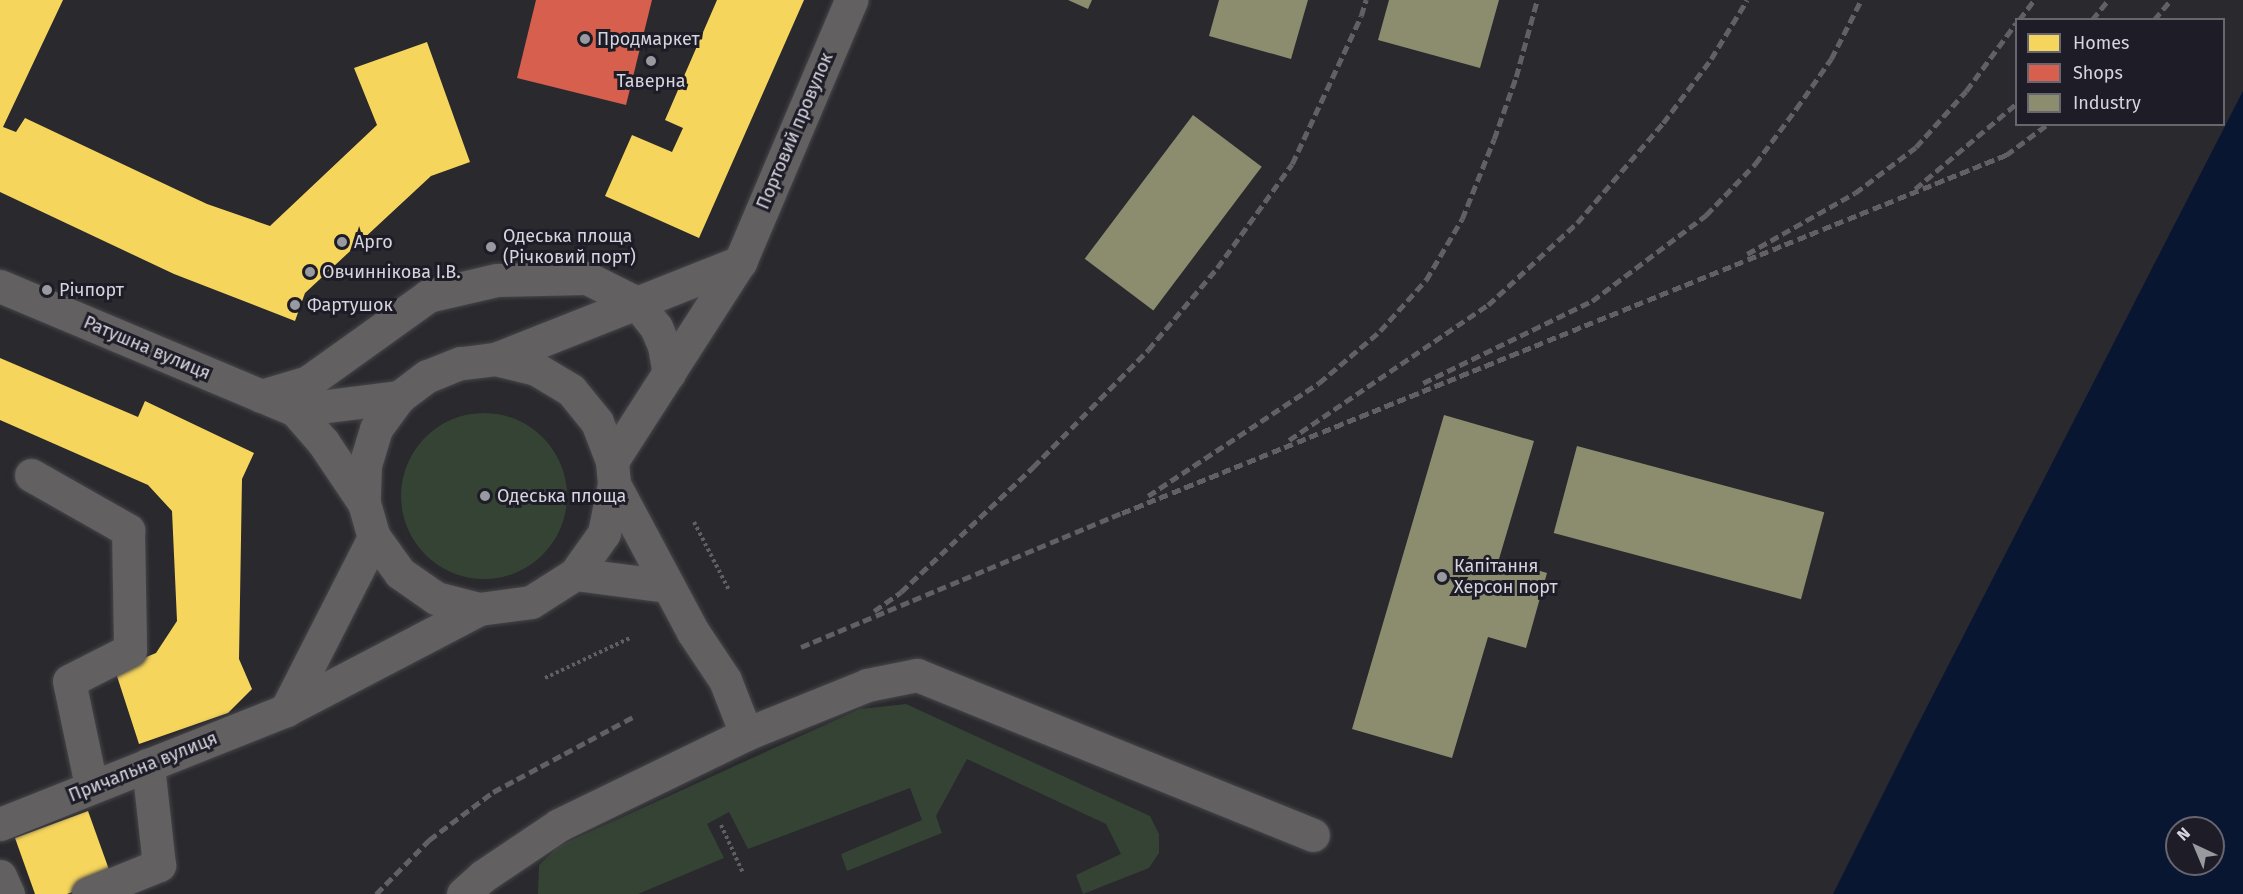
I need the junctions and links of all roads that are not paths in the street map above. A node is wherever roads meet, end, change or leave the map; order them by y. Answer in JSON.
{"nodes":[{"id":1,"x":851,"y":0,"type":"edge"},
{"id":2,"x":740,"y":262,"type":"junction"},
{"id":3,"x":0,"y":286,"type":"edge"},
{"id":4,"x":637,"y":303,"type":"junction"},
{"id":5,"x":495,"y":359,"type":"junction"},
{"id":6,"x":669,"y":374,"type":"junction"},
{"id":7,"x":261,"y":396,"type":"junction"},
{"id":8,"x":399,"y":397,"type":"junction"},
{"id":9,"x":295,"y":410,"type":"junction"},
{"id":10,"x":613,"y":472,"type":"junction"},
{"id":11,"x":31,"y":475,"type":"dead end"},
{"id":12,"x":364,"y":503,"type":"junction"},
{"id":13,"x":374,"y":537,"type":"junction"},
{"id":14,"x":575,"y":574,"type":"junction"},
{"id":15,"x":668,"y":586,"type":"junction"},
{"id":16,"x":479,"y":609,"type":"junction"},
{"id":17,"x":286,"y":710,"type":"junction"},
{"id":18,"x":746,"y":734,"type":"junction"},
{"id":19,"x":148,"y":765,"type":"junction"},
{"id":20,"x":96,"y":785,"type":"junction"},
{"id":21,"x":0,"y":824,"type":"edge"},
{"id":22,"x":1313,"y":835,"type":"dead end"},
{"id":23,"x":0,"y":876,"type":"edge"},
{"id":24,"x":8,"y":894,"type":"edge"},
{"id":25,"x":88,"y":894,"type":"edge"},
{"id":26,"x":463,"y":894,"type":"edge"}],
"edges":[{"from":1,"to":2,"type":"street","name":"Портовий провулок"},
{"from":2,"to":4,"type":"street"},
{"from":2,"to":6,"type":"street","name":"Портовий провулок"},
{"from":3,"to":7,"type":"street","name":"Ратушна вулиця"},
{"from":4,"to":5,"type":"street"},
{"from":4,"to":6,"type":"street"},
{"from":4,"to":7,"type":"street"},
{"from":5,"to":8,"type":"street"},
{"from":5,"to":10,"type":"street"},
{"from":6,"to":10,"type":"street","name":"Портовий провулок"},
{"from":7,"to":9,"type":"street","name":"Ратушна вулиця"},
{"from":8,"to":9,"type":"street","name":"Ратушна вулиця"},
{"from":8,"to":12,"type":"street"},
{"from":9,"to":12,"type":"street","name":"Ратушна вулиця"},
{"from":10,"to":14,"type":"street"},
{"from":10,"to":15,"type":"street"},
{"from":11,"to":20,"type":"street"},
{"from":12,"to":13,"type":"street"},
{"from":13,"to":16,"type":"street"},
{"from":13,"to":17,"type":"street"},
{"from":14,"to":15,"type":"street"},
{"from":14,"to":16,"type":"street"},
{"from":15,"to":18,"type":"street"},
{"from":16,"to":17,"type":"street","name":"Причальна вулиця"},
{"from":17,"to":19,"type":"street","name":"Причальна вулиця"},
{"from":18,"to":22,"type":"street"},
{"from":18,"to":26,"type":"street"},
{"from":19,"to":20,"type":"street","name":"Причальна вулиця"},
{"from":19,"to":25,"type":"street"},
{"from":20,"to":21,"type":"street","name":"Причальна вулиця"},
{"from":23,"to":24,"type":"street"}]}
